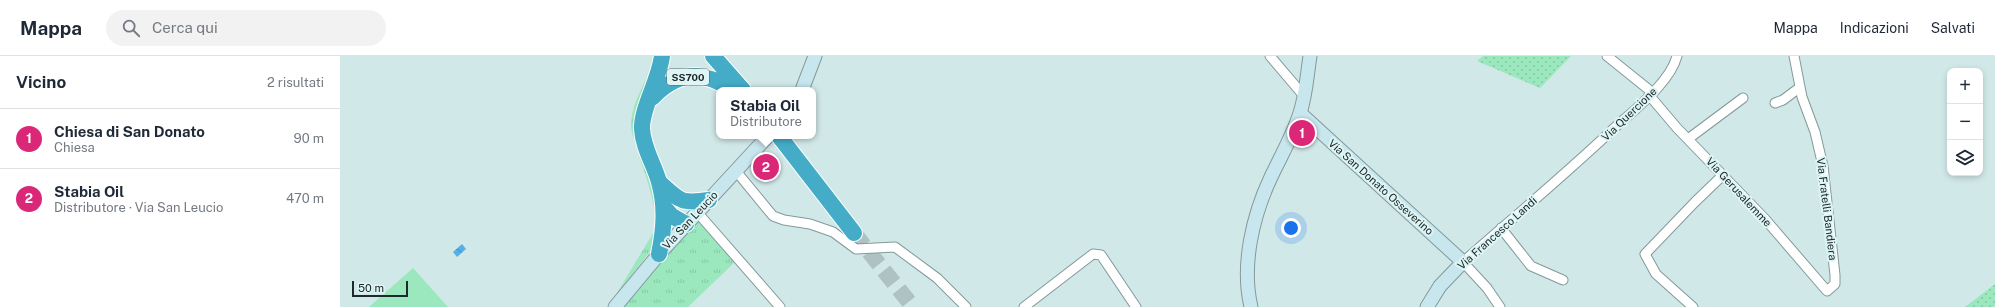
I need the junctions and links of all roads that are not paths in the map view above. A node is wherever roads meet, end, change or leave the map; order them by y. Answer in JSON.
{"nodes":[{"id":1,"x":662,"y":56,"type":"edge"},
{"id":2,"x":713,"y":56,"type":"edge"},
{"id":3,"x":725,"y":56,"type":"edge"},
{"id":4,"x":815,"y":56,"type":"edge"},
{"id":5,"x":1270,"y":56,"type":"edge"},
{"id":6,"x":1310,"y":56,"type":"edge"},
{"id":7,"x":1607,"y":56,"type":"edge"},
{"id":8,"x":1677,"y":56,"type":"edge"},
{"id":9,"x":1794,"y":56,"type":"edge"},
{"id":10,"x":728,"y":87,"type":"edge"},
{"id":11,"x":742,"y":87,"type":"edge"},
{"id":12,"x":743,"y":87,"type":"edge"},
{"id":13,"x":803,"y":87,"type":"edge"},
{"id":14,"x":1799,"y":88,"type":"junction"},
{"id":15,"x":1651,"y":94,"type":"junction"},
{"id":16,"x":1304,"y":96,"type":"junction"},
{"id":17,"x":1743,"y":98,"type":"dead end"},
{"id":18,"x":649,"y":101,"type":"junction"},
{"id":19,"x":1775,"y":103,"type":"dead end"},
{"id":20,"x":1300,"y":113,"type":"junction"},
{"id":21,"x":1688,"y":138,"type":"junction"},
{"id":22,"x":768,"y":139,"type":"edge"},
{"id":23,"x":774,"y":139,"type":"edge"},
{"id":24,"x":1574,"y":165,"type":"joint"},
{"id":25,"x":736,"y":171,"type":"junction"},
{"id":26,"x":1723,"y":175,"type":"junction"},
{"id":27,"x":659,"y":182,"type":"junction"},
{"id":28,"x":679,"y":200,"type":"junction"},
{"id":29,"x":709,"y":200,"type":"junction"},
{"id":30,"x":664,"y":207,"type":"junction"},
{"id":31,"x":698,"y":212,"type":"junction"},
{"id":32,"x":686,"y":224,"type":"junction"},
{"id":33,"x":1501,"y":228,"type":"junction"},
{"id":34,"x":854,"y":233,"type":"tunnel mouth"},
{"id":35,"x":659,"y":254,"type":"junction"},
{"id":36,"x":1463,"y":262,"type":"junction"},
{"id":37,"x":1563,"y":280,"type":"dead end"},
{"id":38,"x":1827,"y":291,"type":"joint"},
{"id":39,"x":615,"y":307,"type":"edge"},
{"id":40,"x":780,"y":307,"type":"edge"},
{"id":41,"x":966,"y":307,"type":"edge"},
{"id":42,"x":1024,"y":307,"type":"edge"},
{"id":43,"x":1136,"y":307,"type":"edge"},
{"id":44,"x":1251,"y":307,"type":"edge"},
{"id":45,"x":1427,"y":307,"type":"edge"},
{"id":46,"x":1500,"y":307,"type":"edge"},
{"id":47,"x":1693,"y":307,"type":"edge"}],
"edges":[{"from":1,"to":18,"type":"highway","number":"SS700"},
{"from":2,"to":11,"type":"highway","number":"SS700"},
{"from":3,"to":12,"type":"highway","number":"SS700"},
{"from":4,"to":13,"type":"street"},
{"from":5,"to":16,"type":"street"},
{"from":6,"to":16,"type":"street"},
{"from":7,"to":15,"type":"street","name":"Via Gerusalemme"},
{"from":8,"to":15,"type":"street","name":"Via Quercione"},
{"from":9,"to":14,"type":"street","name":"Via Fratelli Bandiera"},
{"from":10,"to":18,"type":"highway","number":"SS700"},
{"from":14,"to":19,"type":"street"},
{"from":14,"to":38,"type":"street","name":"Via Fratelli Bandiera"},
{"from":15,"to":21,"type":"street","name":"Via Gerusalemme"},
{"from":15,"to":24,"type":"street","name":"Via Quercione"},
{"from":16,"to":20,"type":"street"},
{"from":17,"to":21,"type":"street"},
{"from":18,"to":27,"type":"highway","number":"SS700"},
{"from":20,"to":36,"type":"street","name":"Via San Donato Osseverino"},
{"from":20,"to":44,"type":"street"},
{"from":21,"to":26,"type":"street","name":"Via Gerusalemme"},
{"from":22,"to":25,"type":"street","name":"Via San Leucio"},
{"from":23,"to":34,"type":"highway"},
{"from":24,"to":33,"type":"street","name":"Via Francesco Landi"},
{"from":25,"to":29,"type":"street","name":"Via San Leucio"},
{"from":25,"to":41,"type":"street"},
{"from":26,"to":38,"type":"street","name":"Via Gerusalemme"},
{"from":26,"to":47,"type":"street"},
{"from":27,"to":28,"type":"highway","number":"SS700"},
{"from":27,"to":30,"type":"highway","number":"SS700"},
{"from":28,"to":29,"type":"highway"},
{"from":28,"to":32,"type":"highway","number":"SS700"},
{"from":29,"to":31,"type":"street","name":"Via San Leucio"},
{"from":30,"to":32,"type":"highway"},
{"from":30,"to":35,"type":"highway","number":"SS700"},
{"from":31,"to":32,"type":"street","name":"Via San Leucio"},
{"from":31,"to":40,"type":"street"},
{"from":32,"to":35,"type":"street","name":"Via San Leucio"},
{"from":33,"to":36,"type":"street","name":"Via Francesco Landi"},
{"from":33,"to":37,"type":"street"},
{"from":35,"to":39,"type":"street","name":"Via San Leucio"},
{"from":36,"to":45,"type":"street","name":"Via Francesco Landi"},
{"from":36,"to":46,"type":"street"},
{"from":42,"to":43,"type":"street"}]}
